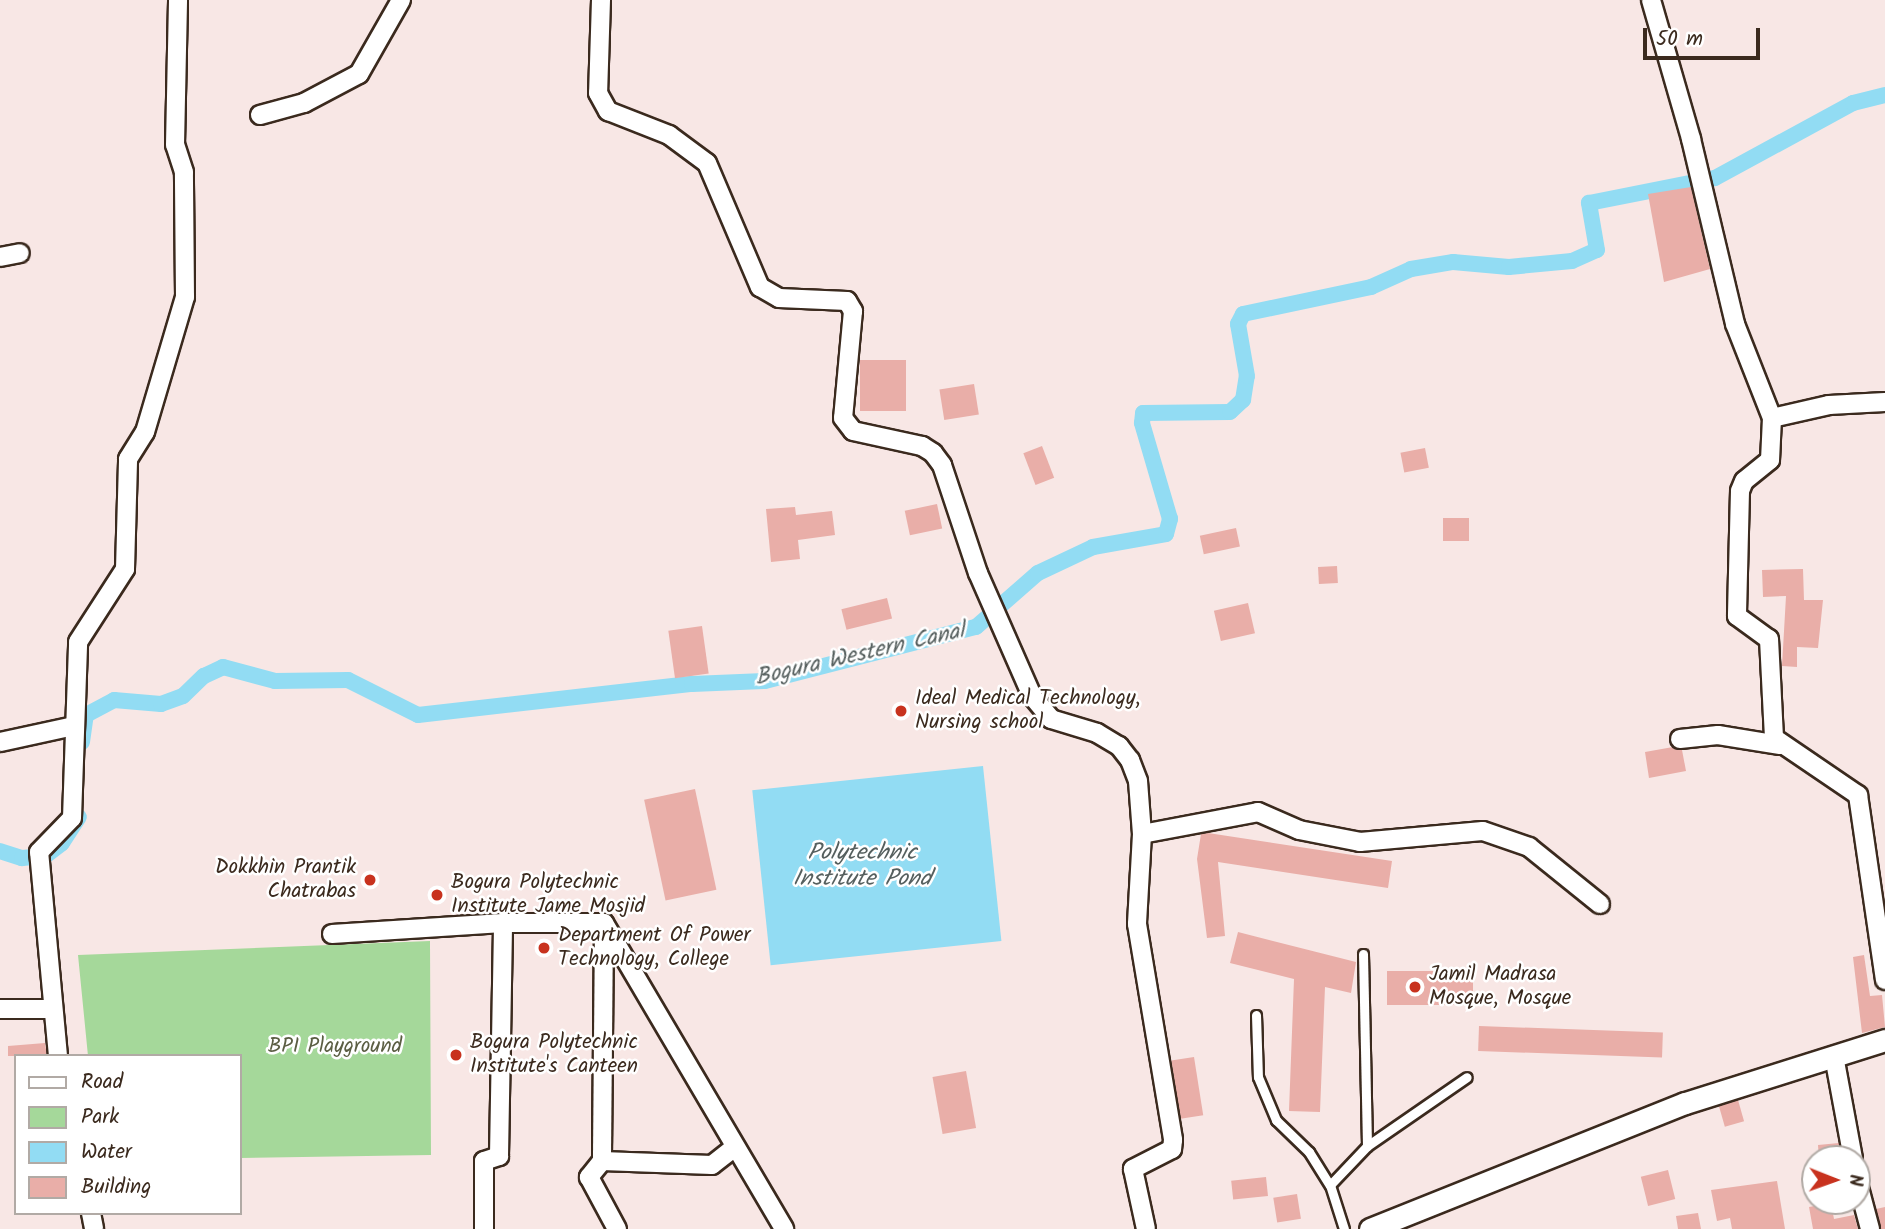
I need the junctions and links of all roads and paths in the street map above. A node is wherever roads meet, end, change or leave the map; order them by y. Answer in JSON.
{"nodes":[{"id":1,"x":178,"y":0,"type":"edge"},
{"id":2,"x":401,"y":0,"type":"edge"},
{"id":3,"x":601,"y":0,"type":"edge"},
{"id":4,"x":1651,"y":0,"type":"edge"},
{"id":5,"x":260,"y":115,"type":"dead end"},
{"id":6,"x":20,"y":253,"type":"dead end"},
{"id":7,"x":0,"y":257,"type":"edge"},
{"id":8,"x":1885,"y":402,"type":"edge"},
{"id":9,"x":1772,"y":418,"type":"junction"},
{"id":10,"x":74,"y":726,"type":"junction"},
{"id":11,"x":1680,"y":739,"type":"dead end"},
{"id":12,"x":0,"y":742,"type":"edge"},
{"id":13,"x":1780,"y":745,"type":"junction"},
{"id":14,"x":1142,"y":834,"type":"junction"},
{"id":15,"x":1600,"y":904,"type":"dead end"},
{"id":16,"x":503,"y":923,"type":"junction"},
{"id":17,"x":604,"y":923,"type":"junction"},
{"id":18,"x":332,"y":934,"type":"dead end"},
{"id":19,"x":1363,"y":954,"type":"dead end"},
{"id":20,"x":1885,"y":980,"type":"edge"},
{"id":21,"x":0,"y":1009,"type":"edge"},
{"id":22,"x":53,"y":1009,"type":"junction"},
{"id":23,"x":1256,"y":1015,"type":"dead end"},
{"id":24,"x":1885,"y":1040,"type":"edge"},
{"id":25,"x":58,"y":1054,"type":"edge"},
{"id":26,"x":1834,"y":1056,"type":"junction"},
{"id":27,"x":1467,"y":1077,"type":"dead end"},
{"id":28,"x":1850,"y":1145,"type":"edge"},
{"id":29,"x":1367,"y":1146,"type":"junction"},
{"id":30,"x":735,"y":1147,"type":"junction"},
{"id":31,"x":603,"y":1161,"type":"junction"},
{"id":32,"x":1331,"y":1185,"type":"junction"},
{"id":33,"x":484,"y":1229,"type":"edge"},
{"id":34,"x":617,"y":1229,"type":"edge"},
{"id":35,"x":784,"y":1229,"type":"edge"},
{"id":36,"x":1146,"y":1229,"type":"edge"},
{"id":37,"x":1344,"y":1229,"type":"edge"},
{"id":38,"x":1370,"y":1229,"type":"edge"}],
"edges":[{"from":1,"to":10,"type":"street"},
{"from":2,"to":5,"type":"street"},
{"from":3,"to":14,"type":"street"},
{"from":4,"to":9,"type":"street"},
{"from":6,"to":7,"type":"street"},
{"from":8,"to":9,"type":"street"},
{"from":9,"to":13,"type":"street"},
{"from":10,"to":12,"type":"street"},
{"from":10,"to":22,"type":"street"},
{"from":11,"to":13,"type":"street"},
{"from":13,"to":20,"type":"street"},
{"from":14,"to":15,"type":"street"},
{"from":14,"to":36,"type":"street"},
{"from":16,"to":17,"type":"street"},
{"from":16,"to":18,"type":"street"},
{"from":16,"to":33,"type":"street"},
{"from":17,"to":30,"type":"street"},
{"from":17,"to":31,"type":"street"},
{"from":19,"to":29,"type":"lane"},
{"from":21,"to":22,"type":"street"},
{"from":22,"to":25,"type":"street"},
{"from":23,"to":32,"type":"lane"},
{"from":24,"to":26,"type":"street"},
{"from":26,"to":28,"type":"street"},
{"from":26,"to":38,"type":"street"},
{"from":27,"to":29,"type":"lane"},
{"from":29,"to":32,"type":"lane"},
{"from":30,"to":31,"type":"street"},
{"from":30,"to":35,"type":"street"},
{"from":31,"to":34,"type":"street"},
{"from":32,"to":37,"type":"lane"}]}
